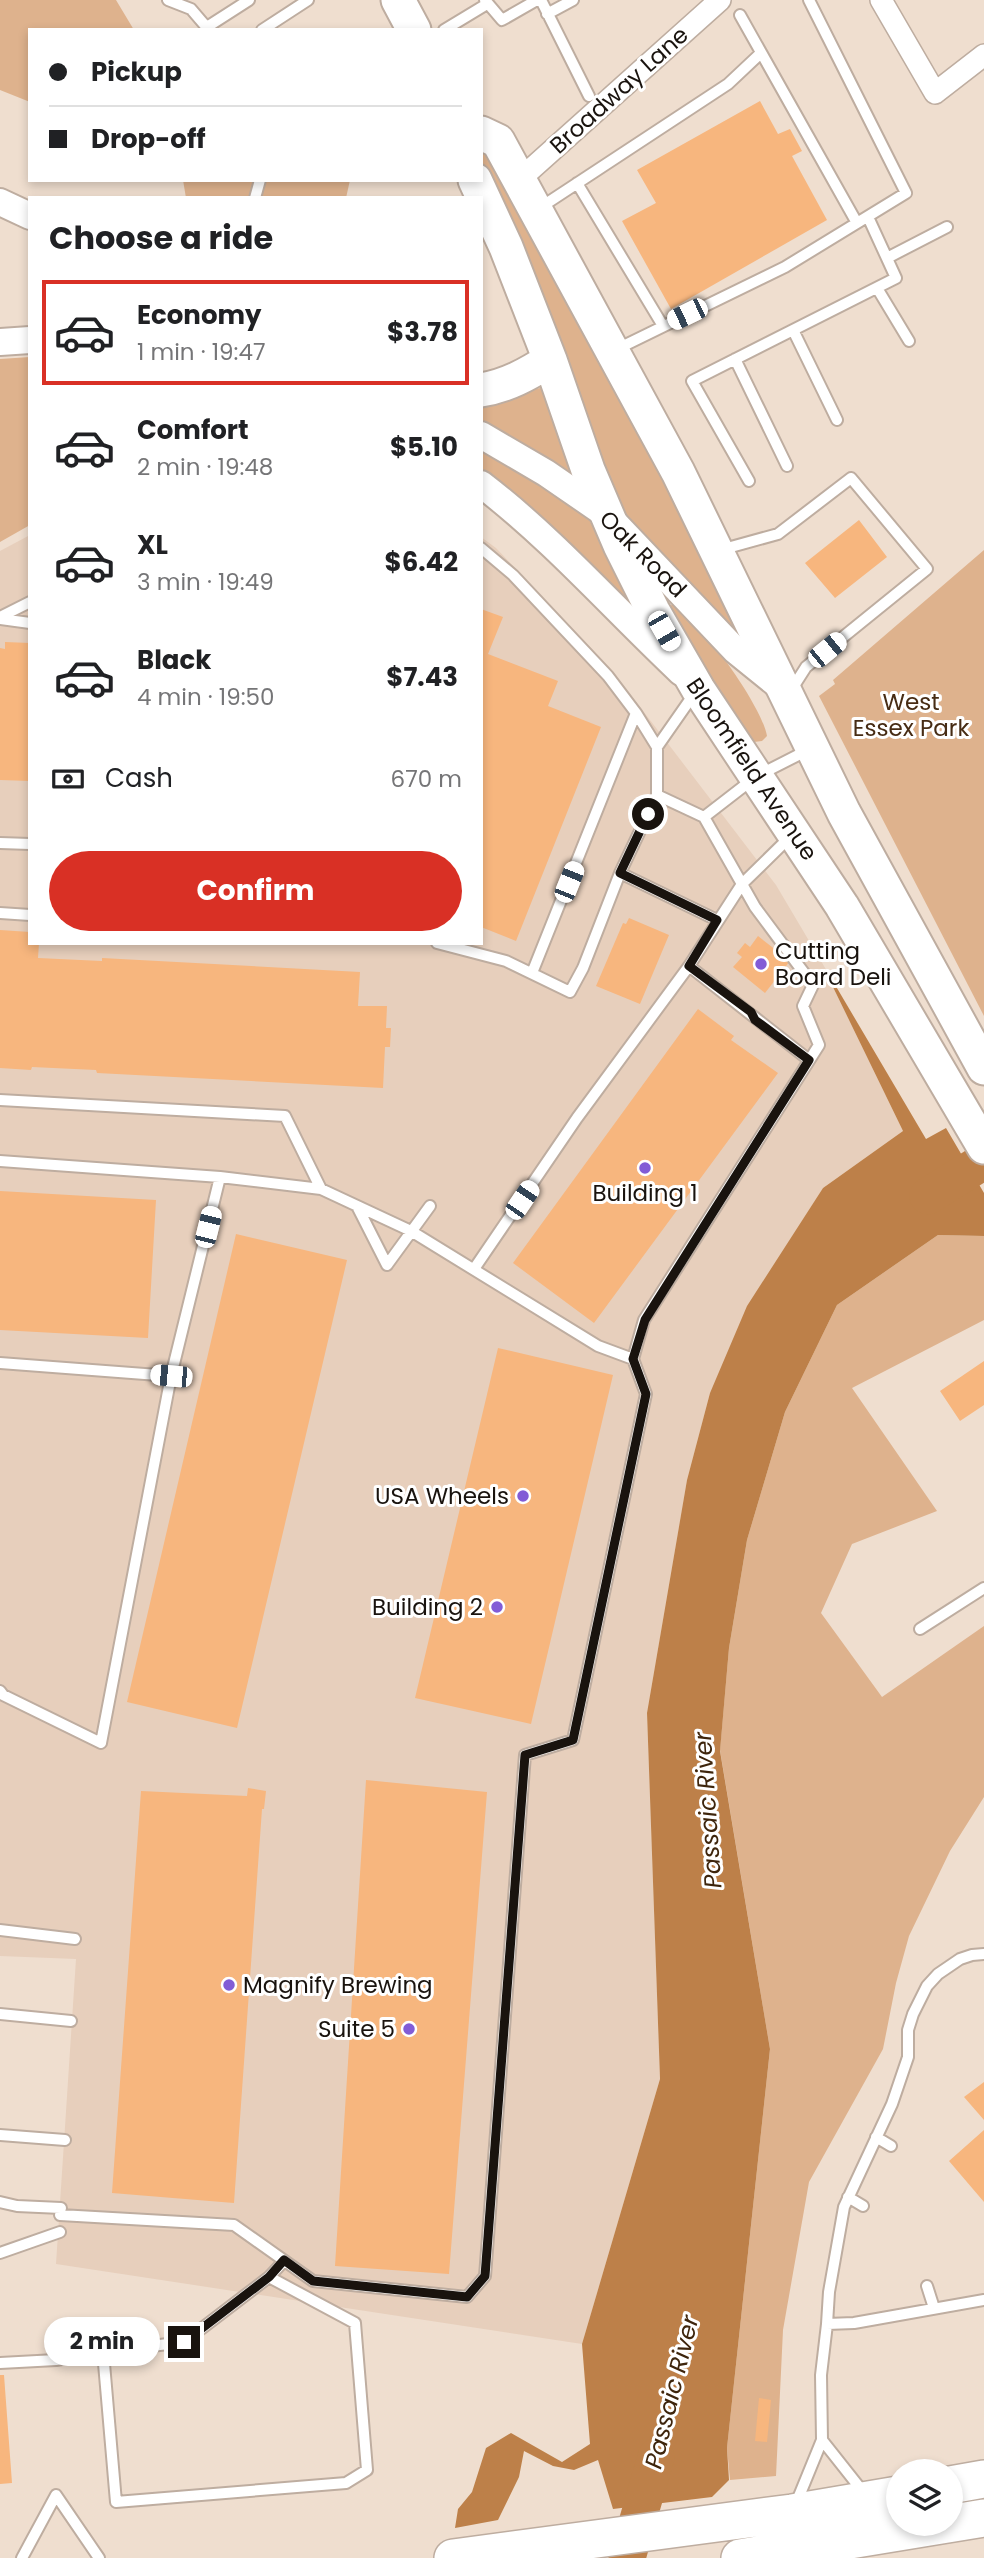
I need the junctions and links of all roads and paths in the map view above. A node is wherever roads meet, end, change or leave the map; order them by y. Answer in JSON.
{"nodes":[{"id":1,"x":168,"y":0,"type":"edge"},
{"id":2,"x":249,"y":0,"type":"edge"},
{"id":3,"x":309,"y":0,"type":"edge"},
{"id":4,"x":398,"y":0,"type":"edge"},
{"id":5,"x":539,"y":0,"type":"edge"},
{"id":6,"x":573,"y":0,"type":"edge"},
{"id":7,"x":720,"y":0,"type":"edge"},
{"id":8,"x":809,"y":0,"type":"edge"},
{"id":9,"x":881,"y":0,"type":"edge"},
{"id":10,"x":486,"y":2,"type":"edge"},
{"id":11,"x":547,"y":14,"type":"junction"},
{"id":12,"x":740,"y":15,"type":"dead end"},
{"id":13,"x":208,"y":28,"type":"edge"},
{"id":14,"x":265,"y":28,"type":"edge"},
{"id":15,"x":413,"y":28,"type":"edge"},
{"id":16,"x":447,"y":28,"type":"edge"},
{"id":17,"x":761,"y":52,"type":"junction"},
{"id":18,"x":984,"y":55,"type":"edge"},
{"id":19,"x":589,"y":96,"type":"dead end"},
{"id":20,"x":483,"y":134,"type":"edge"},
{"id":21,"x":519,"y":180,"type":"junction"},
{"id":22,"x":577,"y":183,"type":"junction"},
{"id":23,"x":483,"y":197,"type":"edge"},
{"id":24,"x":0,"y":202,"type":"edge"},
{"id":25,"x":536,"y":211,"type":"junction"},
{"id":26,"x":28,"y":215,"type":"edge"},
{"id":27,"x":868,"y":217,"type":"junction"},
{"id":28,"x":857,"y":223,"type":"junction"},
{"id":29,"x":947,"y":227,"type":"dead end"},
{"id":30,"x":887,"y":258,"type":"junction"},
{"id":31,"x":877,"y":288,"type":"junction"},
{"id":32,"x":663,"y":326,"type":"junction"},
{"id":33,"x":793,"y":330,"type":"junction"},
{"id":34,"x":28,"y":340,"type":"edge"},
{"id":35,"x":909,"y":341,"type":"dead end"},
{"id":36,"x":0,"y":342,"type":"edge"},
{"id":37,"x":613,"y":351,"type":"junction"},
{"id":38,"x":735,"y":359,"type":"junction"},
{"id":39,"x":550,"y":360,"type":"junction"},
{"id":40,"x":483,"y":390,"type":"edge"},
{"id":41,"x":837,"y":420,"type":"dead end"},
{"id":42,"x":483,"y":436,"type":"edge"},
{"id":43,"x":787,"y":466,"type":"dead end"},
{"id":44,"x":749,"y":481,"type":"dead end"},
{"id":45,"x":483,"y":486,"type":"edge"},
{"id":46,"x":607,"y":515,"type":"junction"},
{"id":47,"x":483,"y":550,"type":"edge"},
{"id":48,"x":718,"y":551,"type":"junction"},
{"id":49,"x":28,"y":603,"type":"edge"},
{"id":50,"x":0,"y":618,"type":"edge"},
{"id":51,"x":28,"y":623,"type":"edge"},
{"id":52,"x":698,"y":689,"type":"junction"},
{"id":53,"x":788,"y":694,"type":"junction"},
{"id":54,"x":636,"y":713,"type":"junction"},
{"id":55,"x":657,"y":747,"type":"junction"},
{"id":56,"x":813,"y":748,"type":"junction"},
{"id":57,"x":757,"y":776,"type":"junction"},
{"id":58,"x":657,"y":795,"type":"junction"},
{"id":59,"x":704,"y":817,"type":"junction"},
{"id":60,"x":795,"y":832,"type":"junction"},
{"id":61,"x":0,"y":843,"type":"edge"},
{"id":62,"x":28,"y":844,"type":"edge"},
{"id":63,"x":620,"y":873,"type":"junction"},
{"id":64,"x":741,"y":884,"type":"junction"},
{"id":65,"x":0,"y":912,"type":"edge"},
{"id":66,"x":28,"y":915,"type":"edge"},
{"id":67,"x":717,"y":920,"type":"junction"},
{"id":68,"x":445,"y":945,"type":"edge"},
{"id":69,"x":689,"y":966,"type":"junction"},
{"id":70,"x":532,"y":973,"type":"junction"},
{"id":71,"x":809,"y":1060,"type":"junction"},
{"id":72,"x":984,"y":1068,"type":"edge"},
{"id":73,"x":0,"y":1100,"type":"edge"},
{"id":74,"x":984,"y":1147,"type":"edge"},
{"id":75,"x":0,"y":1161,"type":"edge"},
{"id":76,"x":220,"y":1177,"type":"junction"},
{"id":77,"x":321,"y":1189,"type":"junction"},
{"id":78,"x":357,"y":1206,"type":"junction"},
{"id":79,"x":430,"y":1206,"type":"dead end"},
{"id":80,"x":411,"y":1231,"type":"junction"},
{"id":81,"x":474,"y":1269,"type":"junction"},
{"id":82,"x":633,"y":1359,"type":"junction"},
{"id":83,"x":0,"y":1363,"type":"edge"},
{"id":84,"x":171,"y":1376,"type":"junction"},
{"id":85,"x":984,"y":1588,"type":"edge"},
{"id":86,"x":920,"y":1629,"type":"dead end"},
{"id":87,"x":0,"y":1691,"type":"edge"},
{"id":88,"x":0,"y":1930,"type":"edge"},
{"id":89,"x":75,"y":1939,"type":"dead end"},
{"id":90,"x":984,"y":1954,"type":"edge"},
{"id":91,"x":0,"y":2014,"type":"edge"},
{"id":92,"x":71,"y":2021,"type":"dead end"},
{"id":93,"x":0,"y":2135,"type":"edge"},
{"id":94,"x":876,"y":2137,"type":"junction"},
{"id":95,"x":65,"y":2140,"type":"dead end"},
{"id":96,"x":891,"y":2146,"type":"dead end"},
{"id":97,"x":848,"y":2197,"type":"junction"},
{"id":98,"x":0,"y":2202,"type":"edge"},
{"id":99,"x":863,"y":2206,"type":"dead end"},
{"id":100,"x":60,"y":2232,"type":"dead end"},
{"id":101,"x":0,"y":2253,"type":"edge"},
{"id":102,"x":284,"y":2260,"type":"junction"},
{"id":103,"x":269,"y":2277,"type":"junction"},
{"id":104,"x":927,"y":2286,"type":"dead end"},
{"id":105,"x":984,"y":2300,"type":"edge"},
{"id":106,"x":934,"y":2308,"type":"junction"},
{"id":107,"x":827,"y":2324,"type":"junction"},
{"id":108,"x":103,"y":2352,"type":"junction"},
{"id":109,"x":0,"y":2363,"type":"edge"},
{"id":110,"x":822,"y":2440,"type":"junction"},
{"id":111,"x":984,"y":2479,"type":"edge"},
{"id":112,"x":963,"y":2483,"type":"edge"},
{"id":113,"x":884,"y":2498,"type":"edge"},
{"id":114,"x":792,"y":2512,"type":"junction"},
{"id":115,"x":984,"y":2518,"type":"edge"},
{"id":116,"x":22,"y":2558,"type":"edge"},
{"id":117,"x":99,"y":2558,"type":"edge"},
{"id":118,"x":453,"y":2558,"type":"edge"},
{"id":119,"x":740,"y":2558,"type":"edge"}],
"edges":[{"from":1,"to":13,"type":"lane"},
{"from":2,"to":13,"type":"lane"},
{"from":3,"to":14,"type":"lane"},
{"from":4,"to":15,"type":"main road"},
{"from":5,"to":10,"type":"lane"},
{"from":5,"to":11,"type":"lane"},
{"from":6,"to":11,"type":"lane"},
{"from":7,"to":21,"type":"street","name":"Broadway Lane"},
{"from":8,"to":27,"type":"lane"},
{"from":9,"to":18,"type":"street"},
{"from":10,"to":16,"type":"lane"},
{"from":11,"to":19,"type":"lane"},
{"from":12,"to":17,"type":"lane"},
{"from":17,"to":22,"type":"lane"},
{"from":17,"to":28,"type":"lane"},
{"from":20,"to":21,"type":"main road"},
{"from":21,"to":25,"type":"main road"},
{"from":22,"to":25,"type":"lane"},
{"from":22,"to":32,"type":"lane"},
{"from":23,"to":39,"type":"main road","name":"Bloomfield Avenue"},
{"from":24,"to":26,"type":"street"},
{"from":25,"to":37,"type":"main road"},
{"from":27,"to":28,"type":"lane"},
{"from":27,"to":30,"type":"lane"},
{"from":28,"to":32,"type":"lane"},
{"from":29,"to":30,"type":"lane"},
{"from":30,"to":31,"type":"lane"},
{"from":31,"to":33,"type":"lane"},
{"from":31,"to":35,"type":"lane"},
{"from":32,"to":37,"type":"lane"},
{"from":33,"to":38,"type":"lane"},
{"from":33,"to":41,"type":"lane"},
{"from":34,"to":36,"type":"street"},
{"from":37,"to":48,"type":"main road"},
{"from":38,"to":43,"type":"lane"},
{"from":38,"to":44,"type":"lane"},
{"from":39,"to":40,"type":"main road"},
{"from":39,"to":46,"type":"main road","name":"Bloomfield Avenue"},
{"from":42,"to":46,"type":"street","name":"Oak Road"},
{"from":45,"to":52,"type":"street"},
{"from":46,"to":52,"type":"main road","name":"Bloomfield Avenue"},
{"from":46,"to":53,"type":"street","name":"Oak Road"},
{"from":47,"to":54,"type":"lane"},
{"from":48,"to":53,"type":"main road"},
{"from":48,"to":53,"type":"lane"},
{"from":49,"to":50,"type":"lane"},
{"from":50,"to":51,"type":"lane"},
{"from":52,"to":55,"type":"lane"},
{"from":52,"to":57,"type":"main road","name":"Bloomfield Avenue"},
{"from":53,"to":56,"type":"main road"},
{"from":54,"to":55,"type":"lane"},
{"from":54,"to":70,"type":"lane"},
{"from":55,"to":58,"type":"lane"},
{"from":56,"to":57,"type":"lane"},
{"from":56,"to":72,"type":"main road"},
{"from":57,"to":59,"type":"lane"},
{"from":57,"to":60,"type":"main road","name":"Bloomfield Avenue"},
{"from":58,"to":59,"type":"lane"},
{"from":58,"to":63,"type":"lane"},
{"from":59,"to":64,"type":"lane"},
{"from":60,"to":64,"type":"lane"},
{"from":60,"to":74,"type":"main road","name":"Bloomfield Avenue"},
{"from":61,"to":62,"type":"lane"},
{"from":63,"to":67,"type":"lane"},
{"from":63,"to":70,"type":"lane"},
{"from":64,"to":67,"type":"lane"},
{"from":64,"to":71,"type":"lane"},
{"from":65,"to":66,"type":"lane"},
{"from":67,"to":69,"type":"lane"},
{"from":68,"to":70,"type":"lane"},
{"from":69,"to":71,"type":"lane"},
{"from":69,"to":81,"type":"lane"},
{"from":71,"to":82,"type":"lane"},
{"from":73,"to":77,"type":"lane"},
{"from":75,"to":76,"type":"lane"},
{"from":76,"to":77,"type":"lane"},
{"from":76,"to":84,"type":"lane"},
{"from":77,"to":78,"type":"lane"},
{"from":78,"to":80,"type":"lane"},
{"from":78,"to":80,"type":"lane"},
{"from":79,"to":80,"type":"lane"},
{"from":80,"to":81,"type":"lane"},
{"from":81,"to":82,"type":"lane"},
{"from":82,"to":102,"type":"lane"},
{"from":83,"to":84,"type":"lane"},
{"from":84,"to":87,"type":"lane"},
{"from":85,"to":86,"type":"lane"},
{"from":88,"to":89,"type":"lane"},
{"from":90,"to":94,"type":"lane"},
{"from":91,"to":92,"type":"lane"},
{"from":93,"to":95,"type":"lane"},
{"from":94,"to":96,"type":"lane"},
{"from":94,"to":97,"type":"lane"},
{"from":97,"to":99,"type":"lane"},
{"from":97,"to":107,"type":"lane"},
{"from":98,"to":102,"type":"lane"},
{"from":100,"to":101,"type":"lane"},
{"from":102,"to":103,"type":"lane"},
{"from":103,"to":108,"type":"lane"},
{"from":103,"to":108,"type":"lane"},
{"from":104,"to":106,"type":"lane"},
{"from":105,"to":106,"type":"lane"},
{"from":106,"to":107,"type":"lane"},
{"from":107,"to":110,"type":"lane"},
{"from":108,"to":109,"type":"lane"},
{"from":110,"to":113,"type":"lane"},
{"from":110,"to":114,"type":"lane"},
{"from":111,"to":112,"type":"highway"},
{"from":113,"to":114,"type":"highway"},
{"from":114,"to":118,"type":"highway"},
{"from":115,"to":119,"type":"highway"},
{"from":116,"to":117,"type":"lane"}]}
